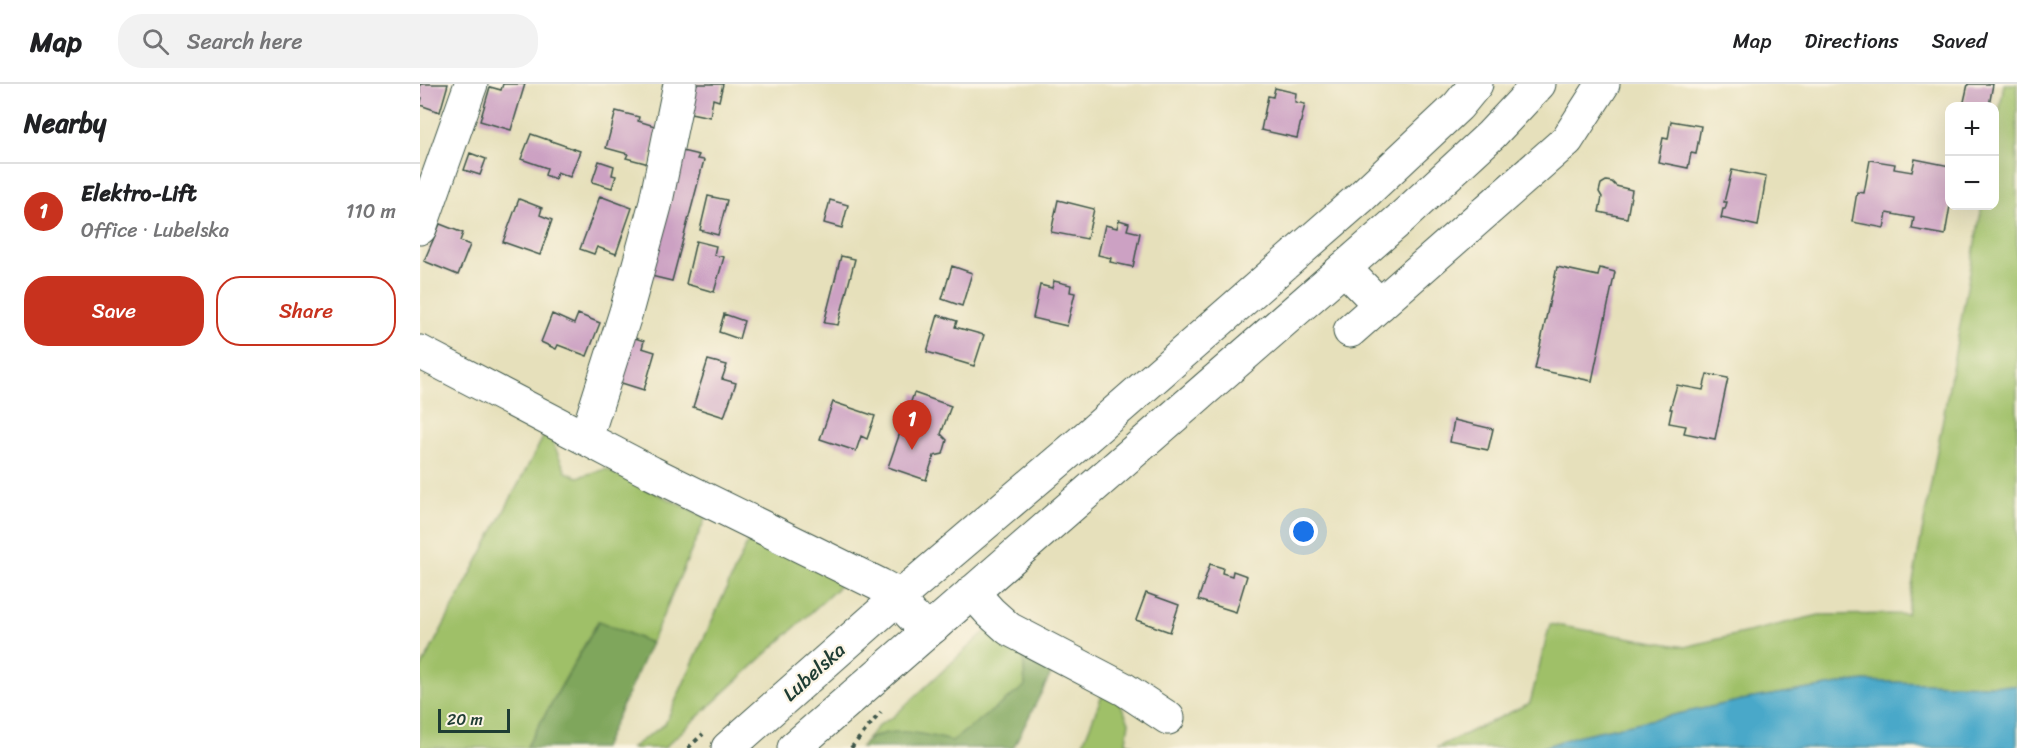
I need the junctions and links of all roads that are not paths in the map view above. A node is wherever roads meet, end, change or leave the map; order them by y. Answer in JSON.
{"nodes":[{"id":1,"x":471,"y":84,"type":"edge"},
{"id":2,"x":680,"y":84,"type":"edge"},
{"id":3,"x":1476,"y":84,"type":"edge"},
{"id":4,"x":1539,"y":84,"type":"edge"},
{"id":5,"x":1603,"y":84,"type":"edge"},
{"id":6,"x":420,"y":228,"type":"edge"},
{"id":7,"x":1344,"y":268,"type":"junction"},
{"id":8,"x":1380,"y":305,"type":"junction"},
{"id":9,"x":1350,"y":331,"type":"dead end"},
{"id":10,"x":420,"y":352,"type":"edge"},
{"id":11,"x":586,"y":438,"type":"junction"},
{"id":12,"x":900,"y":596,"type":"junction"},
{"id":13,"x":953,"y":609,"type":"junction"},
{"id":14,"x":1168,"y":718,"type":"dead end"},
{"id":15,"x":728,"y":748,"type":"edge"},
{"id":16,"x":794,"y":748,"type":"edge"}],
"edges":[{"from":1,"to":6,"type":"main road"},
{"from":2,"to":11,"type":"main road"},
{"from":3,"to":12,"type":"main road","name":"Lubelska"},
{"from":4,"to":7,"type":"main road"},
{"from":5,"to":8,"type":"main road"},
{"from":7,"to":8,"type":"main road"},
{"from":7,"to":13,"type":"main road"},
{"from":8,"to":9,"type":"main road"},
{"from":10,"to":11,"type":"main road"},
{"from":11,"to":12,"type":"main road"},
{"from":12,"to":13,"type":"main road"},
{"from":12,"to":15,"type":"main road","name":"Lubelska"},
{"from":13,"to":14,"type":"main road"},
{"from":13,"to":16,"type":"main road"}]}
